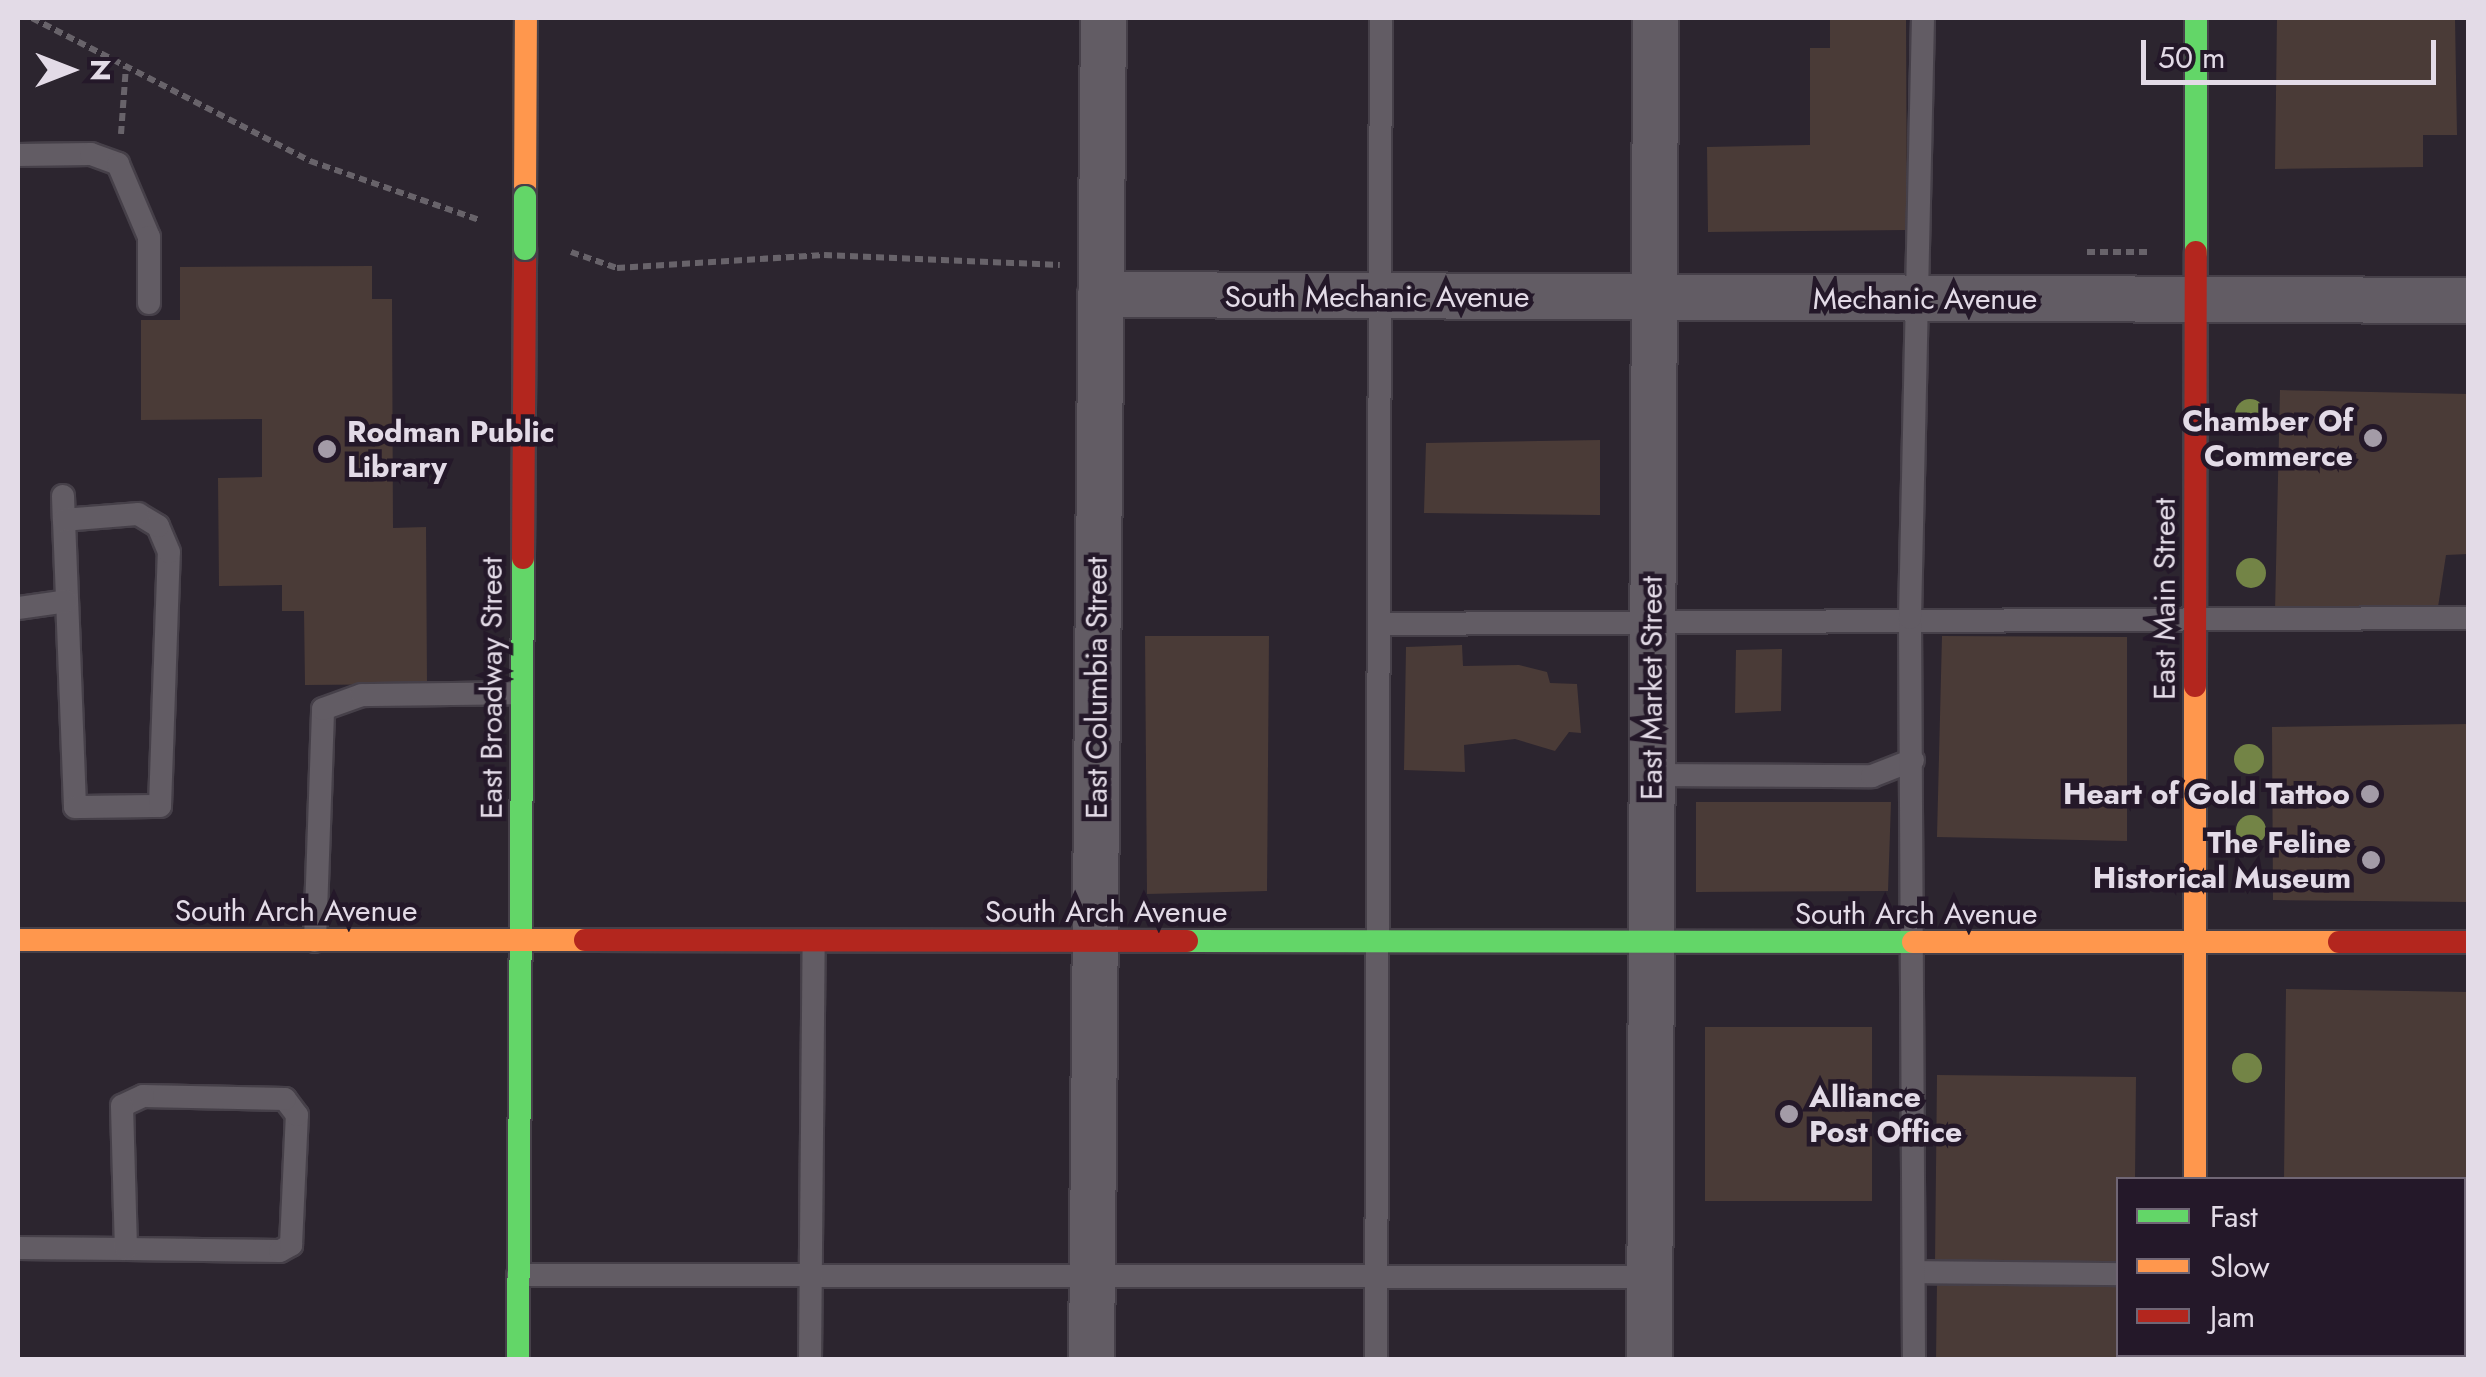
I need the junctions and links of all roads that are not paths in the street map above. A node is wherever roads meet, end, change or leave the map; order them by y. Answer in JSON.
{"nodes":[{"id":1,"x":526,"y":18,"type":"edge"},
{"id":2,"x":1103,"y":18,"type":"edge"},
{"id":3,"x":1381,"y":18,"type":"edge"},
{"id":4,"x":1655,"y":18,"type":"edge"},
{"id":5,"x":1924,"y":18,"type":"edge"},
{"id":6,"x":2196,"y":18,"type":"edge"},
{"id":7,"x":18,"y":155,"type":"edge"},
{"id":8,"x":1100,"y":294,"type":"junction"},
{"id":9,"x":1380,"y":296,"type":"junction"},
{"id":10,"x":1654,"y":299,"type":"junction"},
{"id":11,"x":1920,"y":299,"type":"junction"},
{"id":12,"x":2196,"y":299,"type":"junction"},
{"id":13,"x":2468,"y":300,"type":"edge"},
{"id":14,"x":149,"y":303,"type":"dead end"},
{"id":15,"x":63,"y":496,"type":"dead end"},
{"id":16,"x":64,"y":520,"type":"junction"},
{"id":17,"x":67,"y":602,"type":"junction"},
{"id":18,"x":18,"y":608,"type":"edge"},
{"id":19,"x":1910,"y":618,"type":"junction"},
{"id":20,"x":2468,"y":618,"type":"edge"},
{"id":21,"x":2196,"y":620,"type":"junction"},
{"id":22,"x":1379,"y":624,"type":"junction"},
{"id":23,"x":1652,"y":625,"type":"junction"},
{"id":24,"x":522,"y":692,"type":"junction"},
{"id":25,"x":1912,"y":760,"type":"junction"},
{"id":26,"x":1652,"y":775,"type":"junction"},
{"id":27,"x":18,"y":940,"type":"edge"},
{"id":28,"x":315,"y":941,"type":"junction"},
{"id":29,"x":520,"y":942,"type":"junction"},
{"id":30,"x":814,"y":942,"type":"junction"},
{"id":31,"x":1095,"y":942,"type":"junction"},
{"id":32,"x":2468,"y":942,"type":"edge"},
{"id":33,"x":1378,"y":943,"type":"junction"},
{"id":34,"x":1651,"y":944,"type":"junction"},
{"id":35,"x":1914,"y":944,"type":"junction"},
{"id":36,"x":2195,"y":944,"type":"junction"},
{"id":37,"x":2195,"y":1177,"type":"edge"},
{"id":38,"x":18,"y":1248,"type":"edge"},
{"id":39,"x":126,"y":1249,"type":"junction"},
{"id":40,"x":1914,"y":1272,"type":"junction"},
{"id":41,"x":2116,"y":1274,"type":"edge"},
{"id":42,"x":518,"y":1275,"type":"junction"},
{"id":43,"x":812,"y":1277,"type":"junction"},
{"id":44,"x":1092,"y":1278,"type":"junction"},
{"id":45,"x":1377,"y":1278,"type":"junction"},
{"id":46,"x":1650,"y":1278,"type":"junction"},
{"id":47,"x":518,"y":1360,"type":"edge"},
{"id":48,"x":810,"y":1360,"type":"edge"},
{"id":49,"x":1091,"y":1360,"type":"edge"},
{"id":50,"x":1376,"y":1360,"type":"edge"},
{"id":51,"x":1649,"y":1360,"type":"edge"},
{"id":52,"x":1914,"y":1360,"type":"edge"}],
"edges":[{"from":1,"to":24,"type":"street","name":"East Broadway Street","bridge":true},
{"from":2,"to":8,"type":"street","name":"East Columbia Street"},
{"from":3,"to":9,"type":"lane"},
{"from":4,"to":10,"type":"street","name":"East Market Street"},
{"from":5,"to":11,"type":"lane"},
{"from":6,"to":12,"type":"street","name":"East Main Street"},
{"from":7,"to":14,"type":"lane"},
{"from":8,"to":9,"type":"street","name":"South Mechanic Avenue"},
{"from":8,"to":31,"type":"street","name":"East Columbia Street"},
{"from":9,"to":10,"type":"street","name":"South Mechanic Avenue"},
{"from":9,"to":22,"type":"lane"},
{"from":10,"to":11,"type":"street","name":"Mechanic Avenue"},
{"from":10,"to":23,"type":"street","name":"East Market Street"},
{"from":11,"to":12,"type":"street","name":"Mechanic Avenue"},
{"from":11,"to":19,"type":"lane"},
{"from":12,"to":13,"type":"street","name":"Mechanic Avenue"},
{"from":12,"to":21,"type":"street","name":"East Main Street"},
{"from":15,"to":16,"type":"lane"},
{"from":16,"to":17,"type":"lane"},
{"from":16,"to":17,"type":"lane"},
{"from":17,"to":18,"type":"lane"},
{"from":19,"to":21,"type":"lane"},
{"from":19,"to":23,"type":"lane"},
{"from":19,"to":25,"type":"lane"},
{"from":20,"to":21,"type":"lane"},
{"from":21,"to":36,"type":"street","name":"East Main Street"},
{"from":22,"to":23,"type":"lane"},
{"from":22,"to":33,"type":"lane"},
{"from":23,"to":26,"type":"street","name":"East Market Street"},
{"from":24,"to":28,"type":"lane"},
{"from":24,"to":29,"type":"street","name":"East Broadway Street"},
{"from":25,"to":26,"type":"lane"},
{"from":25,"to":35,"type":"lane"},
{"from":26,"to":34,"type":"street","name":"East Market Street"},
{"from":27,"to":28,"type":"street","name":"South Arch Avenue"},
{"from":28,"to":29,"type":"street","name":"South Arch Avenue"},
{"from":29,"to":30,"type":"street","name":"South Arch Avenue"},
{"from":29,"to":42,"type":"street","name":"East Broadway Street"},
{"from":30,"to":31,"type":"street","name":"South Arch Avenue"},
{"from":30,"to":43,"type":"lane"},
{"from":31,"to":33,"type":"street","name":"South Arch Avenue"},
{"from":31,"to":44,"type":"street","name":"East Columbia Street"},
{"from":32,"to":36,"type":"street","name":"South Arch Avenue"},
{"from":33,"to":34,"type":"street","name":"South Arch Avenue"},
{"from":33,"to":45,"type":"lane"},
{"from":34,"to":35,"type":"street","name":"South Arch Avenue"},
{"from":34,"to":46,"type":"street","name":"East Market Street"},
{"from":35,"to":36,"type":"street","name":"South Arch Avenue"},
{"from":35,"to":40,"type":"lane"},
{"from":36,"to":37,"type":"street","name":"East Main Street"},
{"from":38,"to":39,"type":"lane"},
{"from":39,"to":39,"type":"lane"},
{"from":40,"to":41,"type":"lane"},
{"from":40,"to":52,"type":"lane"},
{"from":42,"to":43,"type":"lane"},
{"from":42,"to":47,"type":"street","name":"East Broadway Street"},
{"from":43,"to":44,"type":"lane"},
{"from":43,"to":48,"type":"lane"},
{"from":44,"to":45,"type":"lane"},
{"from":44,"to":49,"type":"street","name":"East Columbia Street"},
{"from":45,"to":46,"type":"lane"},
{"from":45,"to":50,"type":"lane"},
{"from":46,"to":51,"type":"street","name":"East Market Street"}]}
